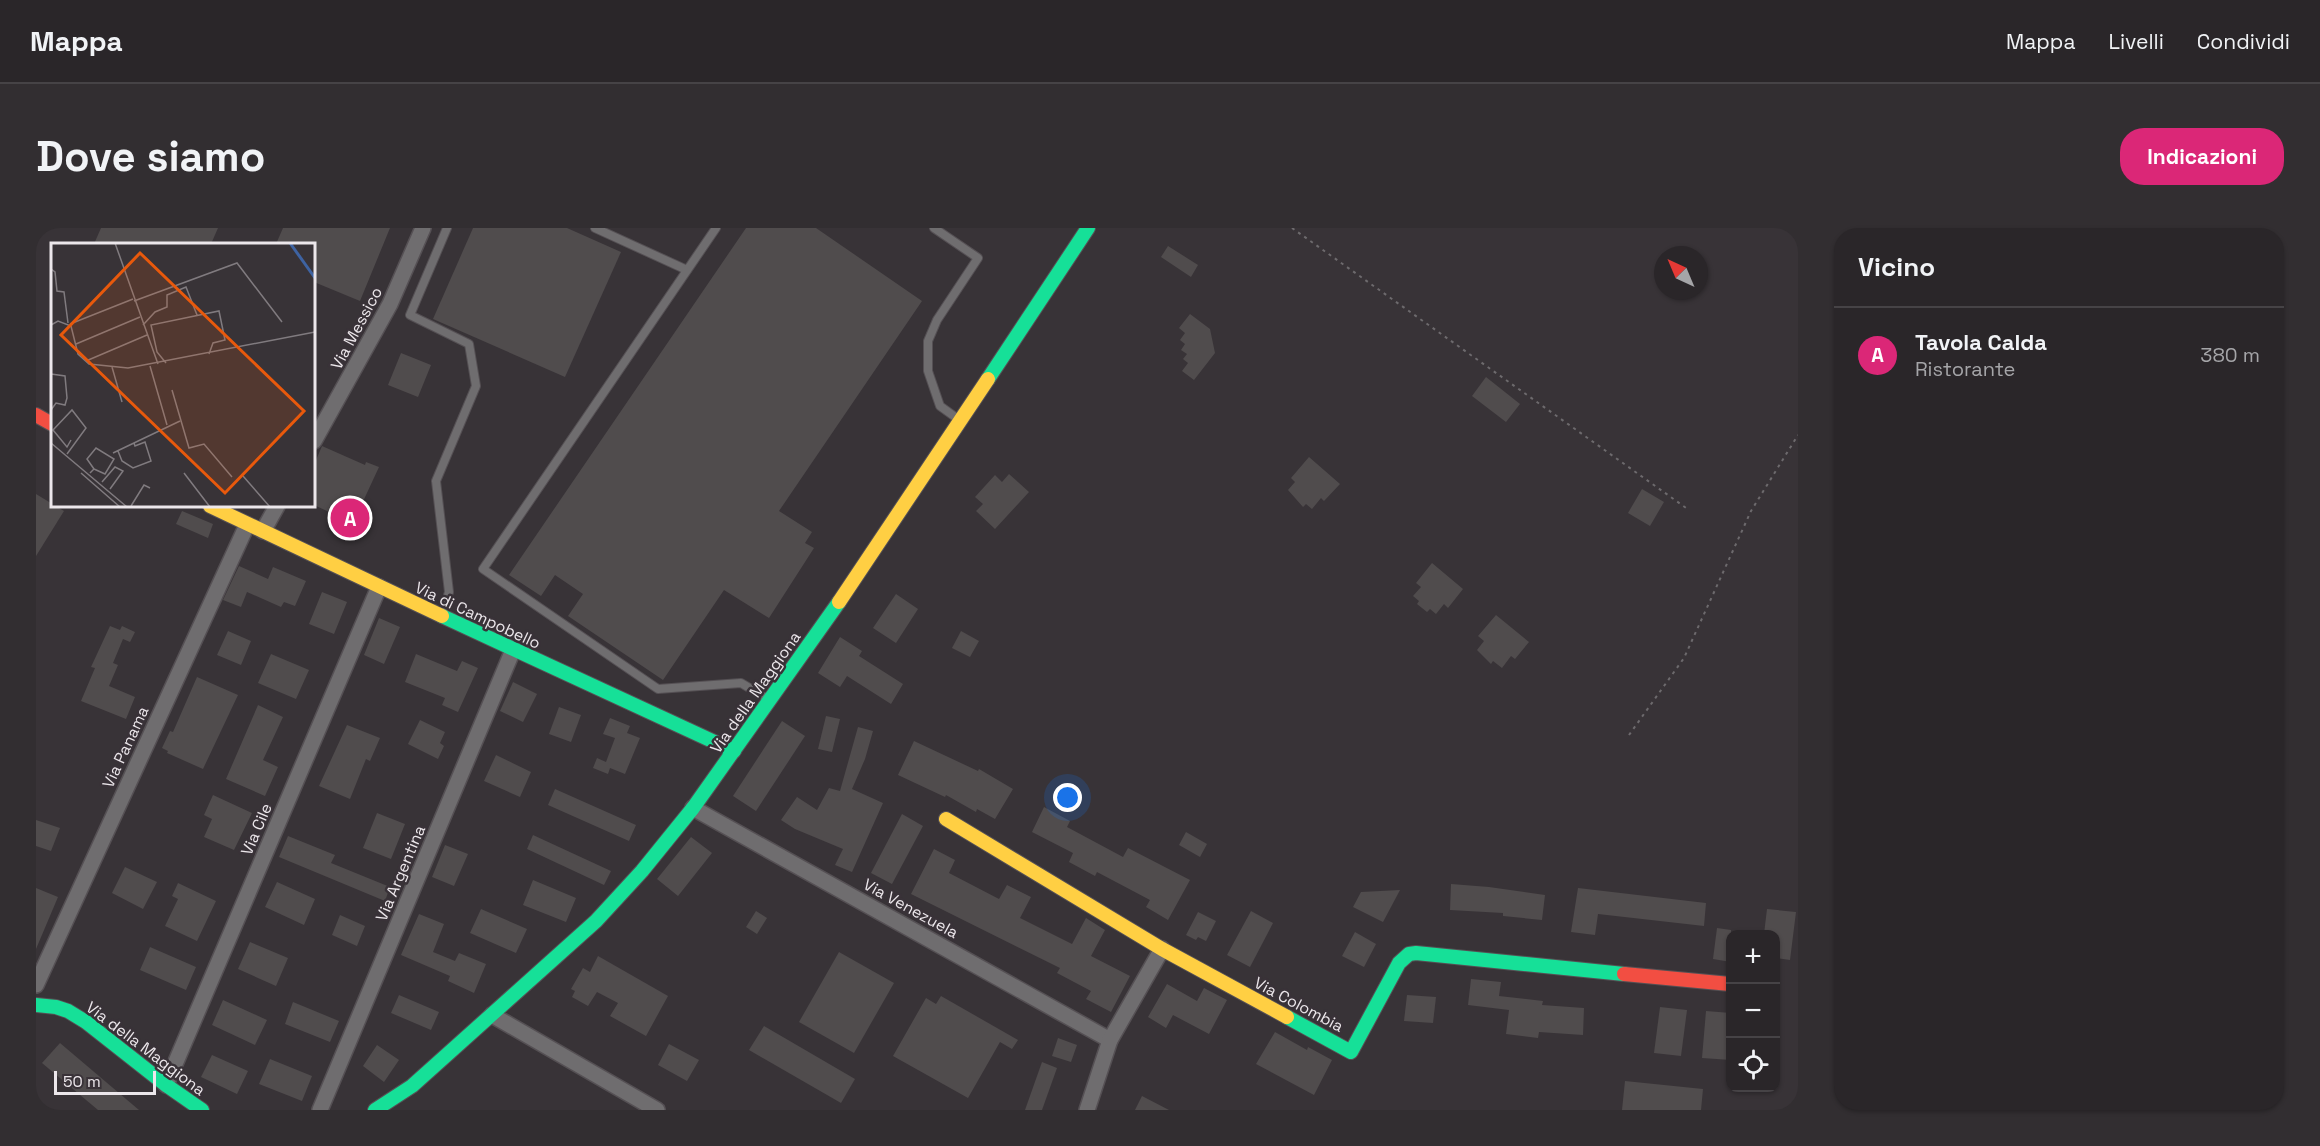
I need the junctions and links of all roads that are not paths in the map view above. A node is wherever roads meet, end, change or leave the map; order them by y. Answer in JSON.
{"nodes":[{"id":1,"x":423,"y":228,"type":"edge"},
{"id":2,"x":447,"y":228,"type":"edge"},
{"id":3,"x":595,"y":228,"type":"edge"},
{"id":4,"x":716,"y":228,"type":"edge"},
{"id":5,"x":934,"y":228,"type":"edge"},
{"id":6,"x":1088,"y":228,"type":"edge"},
{"id":7,"x":687,"y":270,"type":"junction"},
{"id":8,"x":36,"y":415,"type":"edge"},
{"id":9,"x":959,"y":420,"type":"junction"},
{"id":10,"x":51,"y":423,"type":"edge"},
{"id":11,"x":315,"y":439,"type":"edge"},
{"id":12,"x":212,"y":507,"type":"edge"},
{"id":13,"x":277,"y":507,"type":"edge"},
{"id":14,"x":247,"y":525,"type":"junction"},
{"id":15,"x":263,"y":531,"type":"junction"},
{"id":16,"x":379,"y":588,"type":"junction"},
{"id":17,"x":441,"y":616,"type":"junction"},
{"id":18,"x":513,"y":650,"type":"junction"},
{"id":19,"x":770,"y":700,"type":"junction"},
{"id":20,"x":734,"y":751,"type":"junction"},
{"id":21,"x":693,"y":808,"type":"junction"},
{"id":22,"x":946,"y":819,"type":"dead end"},
{"id":23,"x":1162,"y":949,"type":"junction"},
{"id":24,"x":1726,"y":983,"type":"edge"},
{"id":25,"x":36,"y":985,"type":"edge"},
{"id":26,"x":36,"y":1005,"type":"edge"},
{"id":27,"x":492,"y":1015,"type":"junction"},
{"id":28,"x":1110,"y":1040,"type":"junction"},
{"id":29,"x":165,"y":1085,"type":"junction"},
{"id":30,"x":202,"y":1110,"type":"edge"},
{"id":31,"x":320,"y":1110,"type":"edge"},
{"id":32,"x":375,"y":1110,"type":"edge"},
{"id":33,"x":657,"y":1110,"type":"edge"},
{"id":34,"x":1087,"y":1110,"type":"edge"}],
"edges":[{"from":1,"to":11,"type":"street","name":"Via Messico"},
{"from":2,"to":17,"type":"lane"},
{"from":3,"to":7,"type":"lane"},
{"from":4,"to":7,"type":"lane"},
{"from":5,"to":9,"type":"lane"},
{"from":6,"to":9,"type":"street","name":"Via della Maggiona"},
{"from":7,"to":19,"type":"lane"},
{"from":8,"to":10,"type":"street"},
{"from":9,"to":19,"type":"street","name":"Via della Maggiona"},
{"from":12,"to":14,"type":"street","name":"Via di Campobello"},
{"from":13,"to":15,"type":"street"},
{"from":14,"to":15,"type":"street","name":"Via di Campobello"},
{"from":14,"to":25,"type":"street","name":"Via Panama"},
{"from":15,"to":16,"type":"street","name":"Via di Campobello"},
{"from":16,"to":17,"type":"street","name":"Via di Campobello"},
{"from":16,"to":29,"type":"street","name":"Via Cile"},
{"from":17,"to":18,"type":"street","name":"Via di Campobello"},
{"from":18,"to":20,"type":"street","name":"Via di Campobello"},
{"from":18,"to":31,"type":"street","name":"Via Argentina"},
{"from":19,"to":20,"type":"street","name":"Via della Maggiona"},
{"from":20,"to":21,"type":"street","name":"Via della Maggiona"},
{"from":21,"to":27,"type":"street","name":"Via della Maggiona"},
{"from":21,"to":28,"type":"street","name":"Via Venezuela"},
{"from":22,"to":23,"type":"street","name":"Via Colombia"},
{"from":23,"to":24,"type":"street","name":"Via Colombia"},
{"from":23,"to":28,"type":"street"},
{"from":26,"to":29,"type":"street","name":"Via della Maggiona"},
{"from":27,"to":32,"type":"street","name":"Via della Maggiona"},
{"from":27,"to":33,"type":"street"},
{"from":28,"to":34,"type":"street"},
{"from":29,"to":30,"type":"street","name":"Via della Maggiona"}]}
